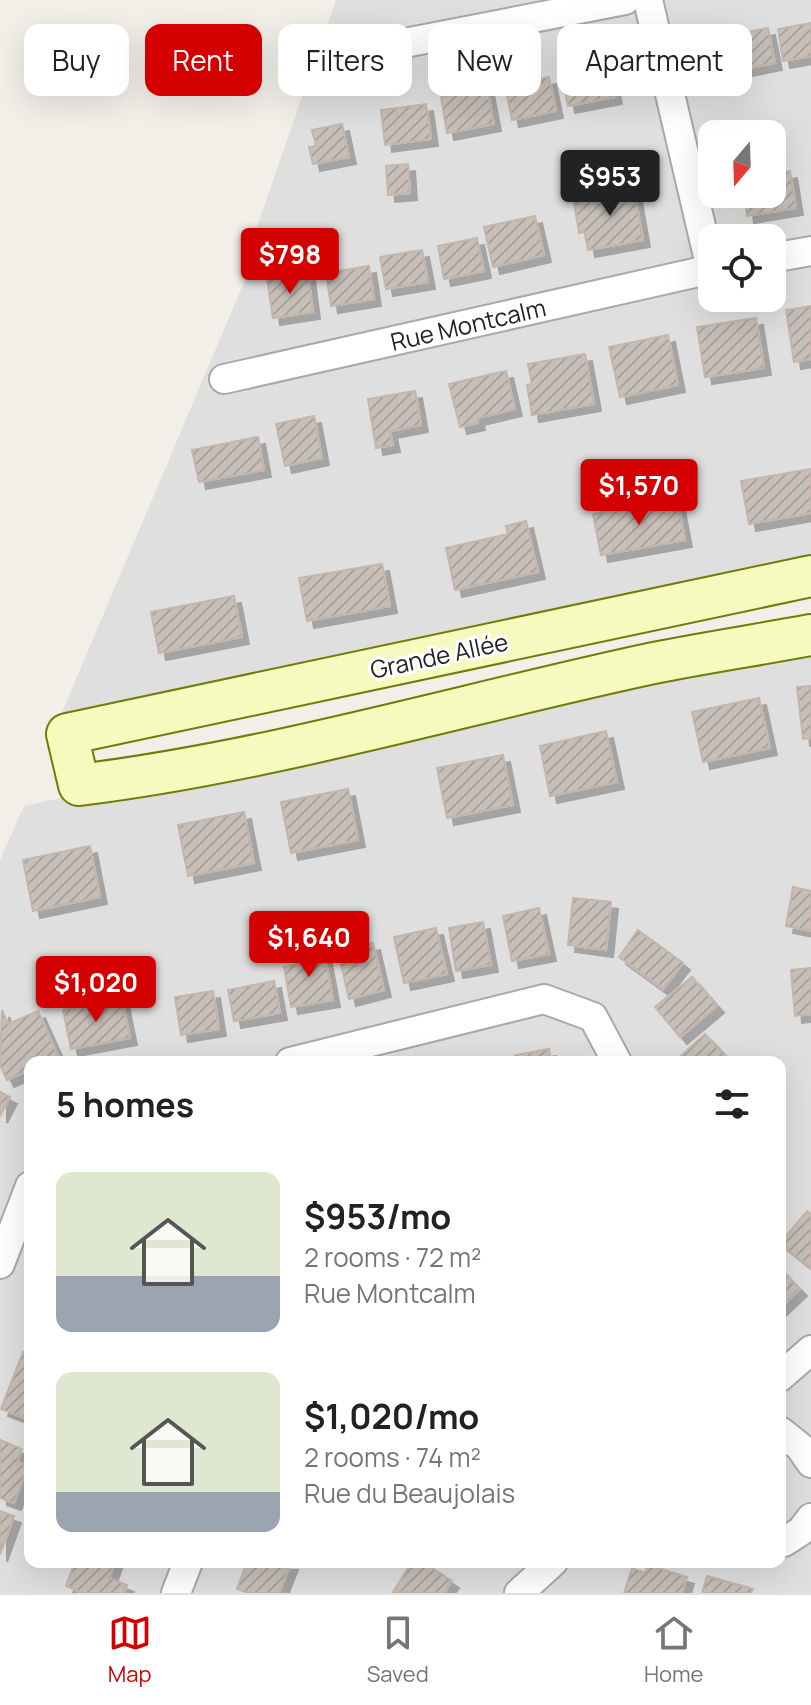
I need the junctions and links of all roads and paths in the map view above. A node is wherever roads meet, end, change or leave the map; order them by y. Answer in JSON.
{"nodes":[{"id":1,"x":625,"y":0,"type":"edge"},
{"id":2,"x":648,"y":0,"type":"edge"},
{"id":3,"x":412,"y":42,"type":"edge"},
{"id":4,"x":700,"y":224,"type":"edge"},
{"id":5,"x":811,"y":251,"type":"edge"},
{"id":6,"x":786,"y":255,"type":"edge"},
{"id":7,"x":698,"y":272,"type":"edge"},
{"id":8,"x":224,"y":379,"type":"dead end"},
{"id":9,"x":811,"y":576,"type":"edge"},
{"id":10,"x":811,"y":635,"type":"edge"},
{"id":11,"x":335,"y":1056,"type":"edge"},
{"id":12,"x":614,"y":1056,"type":"edge"},
{"id":13,"x":24,"y":1202,"type":"edge"},
{"id":14,"x":0,"y":1264,"type":"edge"},
{"id":15,"x":811,"y":1350,"type":"edge"},
{"id":16,"x":786,"y":1372,"type":"edge"},
{"id":17,"x":786,"y":1436,"type":"edge"},
{"id":18,"x":811,"y":1463,"type":"edge"},
{"id":19,"x":811,"y":1518,"type":"edge"},
{"id":20,"x":786,"y":1541,"type":"edge"},
{"id":21,"x":186,"y":1568,"type":"edge"},
{"id":22,"x":546,"y":1568,"type":"edge"},
{"id":23,"x":176,"y":1593,"type":"edge"},
{"id":24,"x":519,"y":1593,"type":"edge"}],
"edges":[{"from":1,"to":3,"type":"street"},
{"from":2,"to":4,"type":"street"},
{"from":5,"to":6,"type":"street"},
{"from":7,"to":8,"type":"street","name":"Rue Montcalm"},
{"from":9,"to":10,"type":"street","name":"Grande Allée"},
{"from":11,"to":12,"type":"street"},
{"from":13,"to":14,"type":"street"},
{"from":15,"to":16,"type":"street"},
{"from":17,"to":18,"type":"street"},
{"from":19,"to":20,"type":"street"},
{"from":21,"to":23,"type":"street"},
{"from":22,"to":24,"type":"street"}]}
